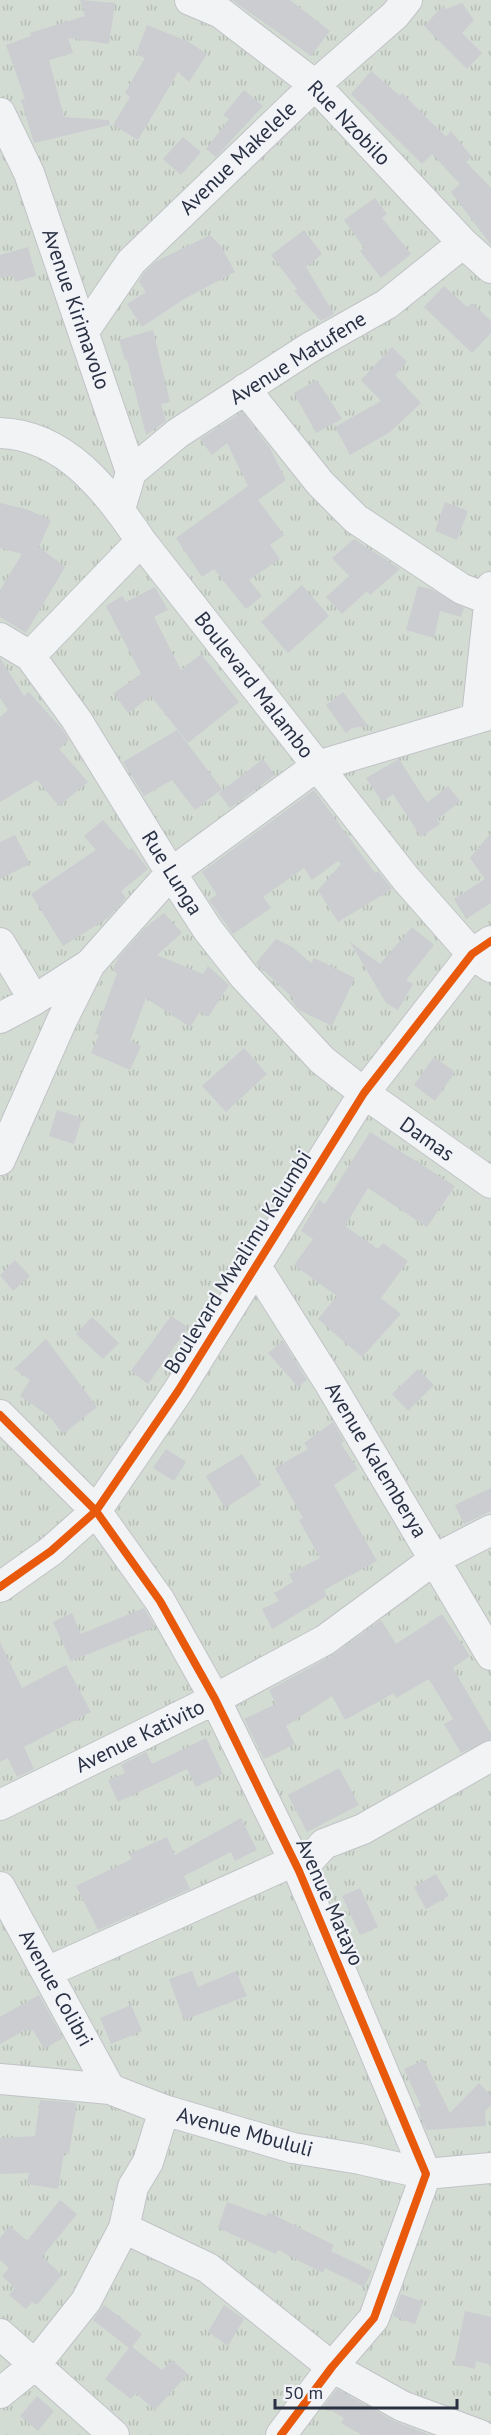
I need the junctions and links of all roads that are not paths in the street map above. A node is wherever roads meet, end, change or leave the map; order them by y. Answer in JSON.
{"nodes":[{"id":1,"x":190,"y":0,"type":"edge"},
{"id":2,"x":407,"y":0,"type":"edge"},
{"id":3,"x":315,"y":85,"type":"junction"},
{"id":4,"x":0,"y":113,"type":"edge"},
{"id":5,"x":463,"y":243,"type":"junction"},
{"id":6,"x":491,"y":268,"type":"edge"},
{"id":7,"x":84,"y":331,"type":"junction"},
{"id":8,"x":245,"y":389,"type":"junction"},
{"id":9,"x":0,"y":433,"type":"edge"},
{"id":10,"x":131,"y":472,"type":"junction"},
{"id":11,"x":120,"y":509,"type":"junction"},
{"id":12,"x":141,"y":540,"type":"junction"},
{"id":13,"x":490,"y":593,"type":"edge"},
{"id":14,"x":0,"y":638,"type":"edge"},
{"id":15,"x":30,"y":656,"type":"junction"},
{"id":16,"x":484,"y":716,"type":"edge"},
{"id":17,"x":317,"y":766,"type":"junction"},
{"id":18,"x":171,"y":873,"type":"junction"},
{"id":19,"x":0,"y":943,"type":"edge"},
{"id":20,"x":484,"y":954,"type":"edge"},
{"id":21,"x":90,"y":964,"type":"junction"},
{"id":22,"x":34,"y":1000,"type":"junction"},
{"id":23,"x":0,"y":1018,"type":"edge"},
{"id":24,"x":364,"y":1093,"type":"junction"},
{"id":25,"x":0,"y":1160,"type":"edge"},
{"id":26,"x":491,"y":1183,"type":"edge"},
{"id":27,"x":257,"y":1268,"type":"junction"},
{"id":28,"x":0,"y":1414,"type":"edge"},
{"id":29,"x":96,"y":1511,"type":"junction"},
{"id":30,"x":491,"y":1530,"type":"edge"},
{"id":31,"x":435,"y":1559,"type":"junction"},
{"id":32,"x":0,"y":1587,"type":"edge"},
{"id":33,"x":491,"y":1655,"type":"edge"},
{"id":34,"x":215,"y":1700,"type":"junction"},
{"id":35,"x":491,"y":1755,"type":"edge"},
{"id":36,"x":0,"y":1804,"type":"edge"},
{"id":37,"x":297,"y":1866,"type":"junction"},
{"id":38,"x":0,"y":1887,"type":"edge"},
{"id":39,"x":47,"y":1972,"type":"junction"},
{"id":40,"x":0,"y":2079,"type":"edge"},
{"id":41,"x":111,"y":2090,"type":"junction"},
{"id":42,"x":164,"y":2109,"type":"junction"},
{"id":43,"x":491,"y":2168,"type":"edge"},
{"id":44,"x":426,"y":2174,"type":"junction"},
{"id":45,"x":124,"y":2228,"type":"junction"},
{"id":46,"x":0,"y":2334,"type":"edge"},
{"id":47,"x":36,"y":2364,"type":"junction"},
{"id":48,"x":332,"y":2367,"type":"junction"},
{"id":49,"x":0,"y":2393,"type":"edge"},
{"id":50,"x":114,"y":2435,"type":"edge"},
{"id":51,"x":281,"y":2435,"type":"edge"},
{"id":52,"x":480,"y":2435,"type":"edge"}],
"edges":[{"from":1,"to":3,"type":"street","name":"Rue Nzobilo"},
{"from":2,"to":3,"type":"street","name":"Avenue Makelele"},
{"from":3,"to":5,"type":"street","name":"Rue Nzobilo"},
{"from":3,"to":7,"type":"street","name":"Avenue Makelele"},
{"from":4,"to":7,"type":"street","name":"Avenue Kirimavolo"},
{"from":5,"to":6,"type":"street","name":"Rue Nzobilo"},
{"from":5,"to":8,"type":"street","name":"Avenue Matufene"},
{"from":7,"to":10,"type":"street","name":"Avenue Kirimavolo"},
{"from":8,"to":10,"type":"street","name":"Avenue Matufene"},
{"from":8,"to":13,"type":"street"},
{"from":9,"to":11,"type":"street","name":"Boulevard Malambo"},
{"from":10,"to":11,"type":"street"},
{"from":11,"to":12,"type":"street","name":"Boulevard Malambo"},
{"from":12,"to":15,"type":"street"},
{"from":12,"to":17,"type":"street","name":"Boulevard Malambo"},
{"from":13,"to":16,"type":"street"},
{"from":14,"to":15,"type":"street","name":"Rue Lunga"},
{"from":15,"to":18,"type":"street","name":"Rue Lunga"},
{"from":16,"to":17,"type":"street"},
{"from":17,"to":18,"type":"street"},
{"from":17,"to":20,"type":"street","name":"Boulevard Malambo"},
{"from":18,"to":21,"type":"street"},
{"from":18,"to":24,"type":"street","name":"Rue Lunga"},
{"from":19,"to":22,"type":"street"},
{"from":20,"to":24,"type":"street","name":"Boulevard Mwalimu Kalumbi"},
{"from":21,"to":22,"type":"street"},
{"from":21,"to":25,"type":"street"},
{"from":22,"to":23,"type":"street"},
{"from":24,"to":26,"type":"street","name":"Damas"},
{"from":24,"to":27,"type":"street","name":"Boulevard Mwalimu Kalumbi"},
{"from":27,"to":29,"type":"street","name":"Boulevard Mwalimu Kalumbi"},
{"from":27,"to":31,"type":"street","name":"Avenue Kalemberya"},
{"from":28,"to":29,"type":"street","name":"Avenue Matayo"},
{"from":29,"to":32,"type":"street","name":"Boulevard Mwalimu Kalumbi"},
{"from":29,"to":34,"type":"street","name":"Avenue Matayo"},
{"from":30,"to":31,"type":"street","name":"Avenue Kativito"},
{"from":31,"to":33,"type":"street","name":"Avenue Kalemberya"},
{"from":31,"to":34,"type":"street","name":"Avenue Kativito"},
{"from":34,"to":36,"type":"street","name":"Avenue Kativito"},
{"from":34,"to":37,"type":"street","name":"Avenue Matayo"},
{"from":35,"to":37,"type":"street"},
{"from":37,"to":39,"type":"street"},
{"from":37,"to":44,"type":"street","name":"Avenue Matayo"},
{"from":38,"to":39,"type":"street","name":"Avenue Colibri"},
{"from":39,"to":41,"type":"street","name":"Avenue Colibri"},
{"from":40,"to":41,"type":"street","name":"Avenue Mbululi"},
{"from":41,"to":42,"type":"street","name":"Avenue Mbululi"},
{"from":42,"to":44,"type":"street","name":"Avenue Mbululi"},
{"from":42,"to":45,"type":"street"},
{"from":43,"to":44,"type":"street","name":"Avenue Mbululi"},
{"from":44,"to":48,"type":"street"},
{"from":45,"to":47,"type":"street"},
{"from":45,"to":48,"type":"street"},
{"from":46,"to":47,"type":"street"},
{"from":47,"to":49,"type":"street"},
{"from":47,"to":50,"type":"street"},
{"from":48,"to":51,"type":"street"},
{"from":48,"to":52,"type":"street"}]}
